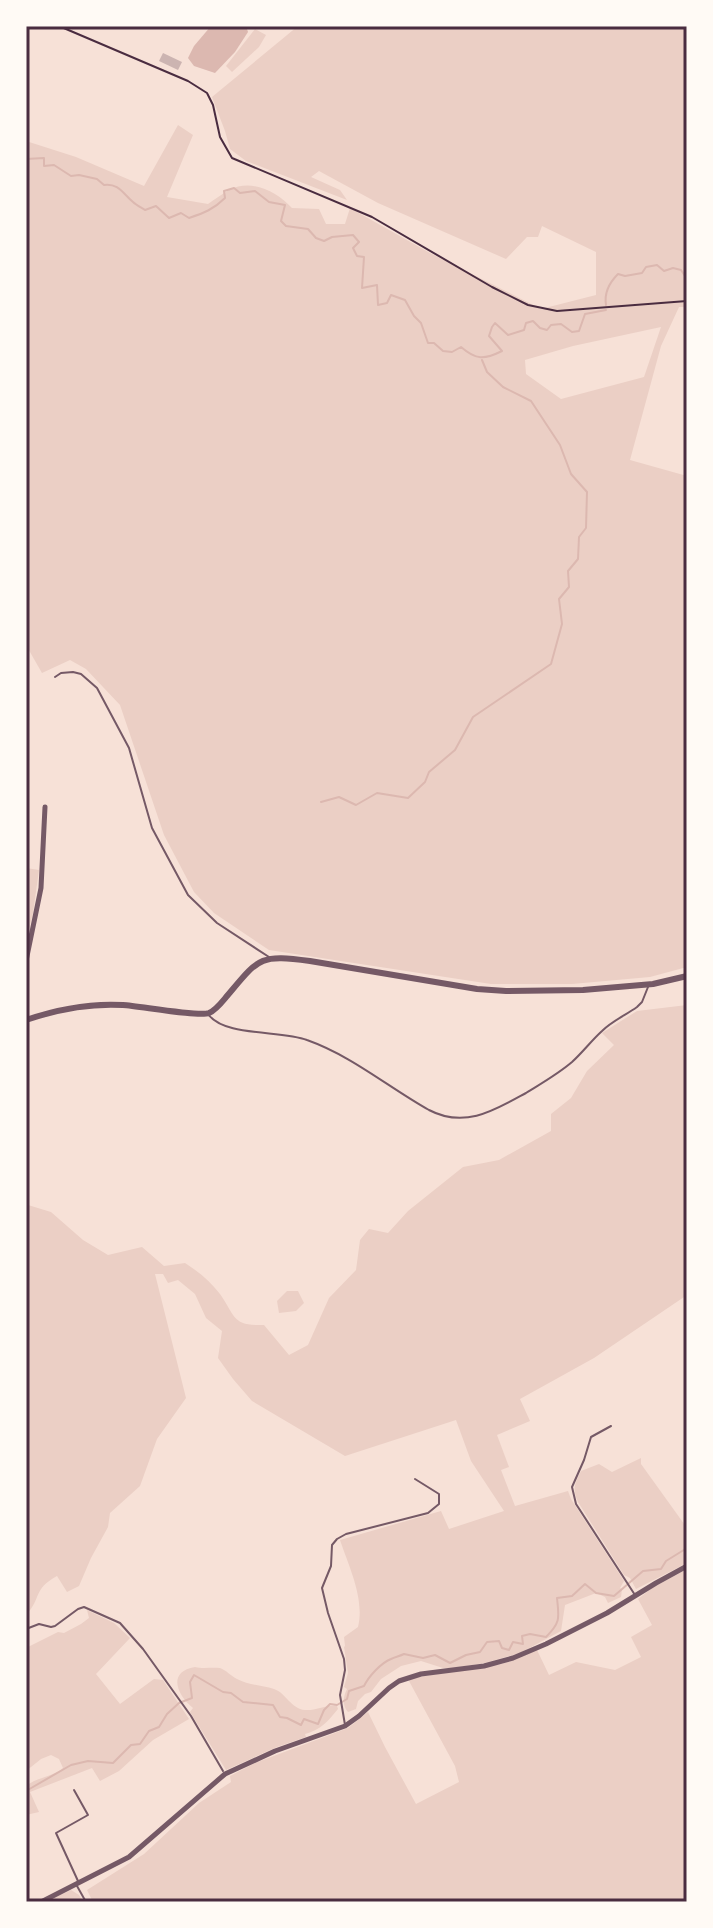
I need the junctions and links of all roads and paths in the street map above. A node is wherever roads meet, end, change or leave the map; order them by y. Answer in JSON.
{"nodes":[{"id":1,"x":59,"y":26,"type":"edge"},
{"id":2,"x":687,"y":301,"type":"edge"},
{"id":3,"x":55,"y":677,"type":"dead end"},
{"id":4,"x":45,"y":807,"type":"dead end"},
{"id":5,"x":269,"y":958,"type":"junction"},
{"id":6,"x":26,"y":961,"type":"edge"},
{"id":7,"x":687,"y":976,"type":"edge"},
{"id":8,"x":649,"y":984,"type":"junction"},
{"id":9,"x":206,"y":1014,"type":"junction"},
{"id":10,"x":26,"y":1020,"type":"edge"},
{"id":11,"x":611,"y":1426,"type":"dead end"},
{"id":12,"x":415,"y":1479,"type":"dead end"},
{"id":13,"x":687,"y":1566,"type":"edge"},
{"id":14,"x":634,"y":1594,"type":"junction"},
{"id":15,"x":26,"y":1629,"type":"edge"},
{"id":16,"x":345,"y":1726,"type":"junction"},
{"id":17,"x":225,"y":1774,"type":"junction"},
{"id":18,"x":74,"y":1790,"type":"dead end"},
{"id":19,"x":78,"y":1884,"type":"junction"},
{"id":20,"x":41,"y":1902,"type":"edge"},
{"id":21,"x":86,"y":1902,"type":"edge"}],
"edges":[{"from":1,"to":2,"type":"path"},
{"from":3,"to":5,"type":"lane"},
{"from":4,"to":6,"type":"street"},
{"from":5,"to":8,"type":"street"},
{"from":5,"to":9,"type":"street"},
{"from":7,"to":8,"type":"street"},
{"from":8,"to":9,"type":"lane"},
{"from":9,"to":10,"type":"street"},
{"from":11,"to":14,"type":"lane"},
{"from":12,"to":16,"type":"lane"},
{"from":13,"to":14,"type":"street"},
{"from":14,"to":16,"type":"street"},
{"from":15,"to":17,"type":"lane"},
{"from":16,"to":17,"type":"street"},
{"from":17,"to":19,"type":"street"},
{"from":18,"to":19,"type":"lane"},
{"from":19,"to":20,"type":"street"},
{"from":19,"to":21,"type":"lane"}]}
